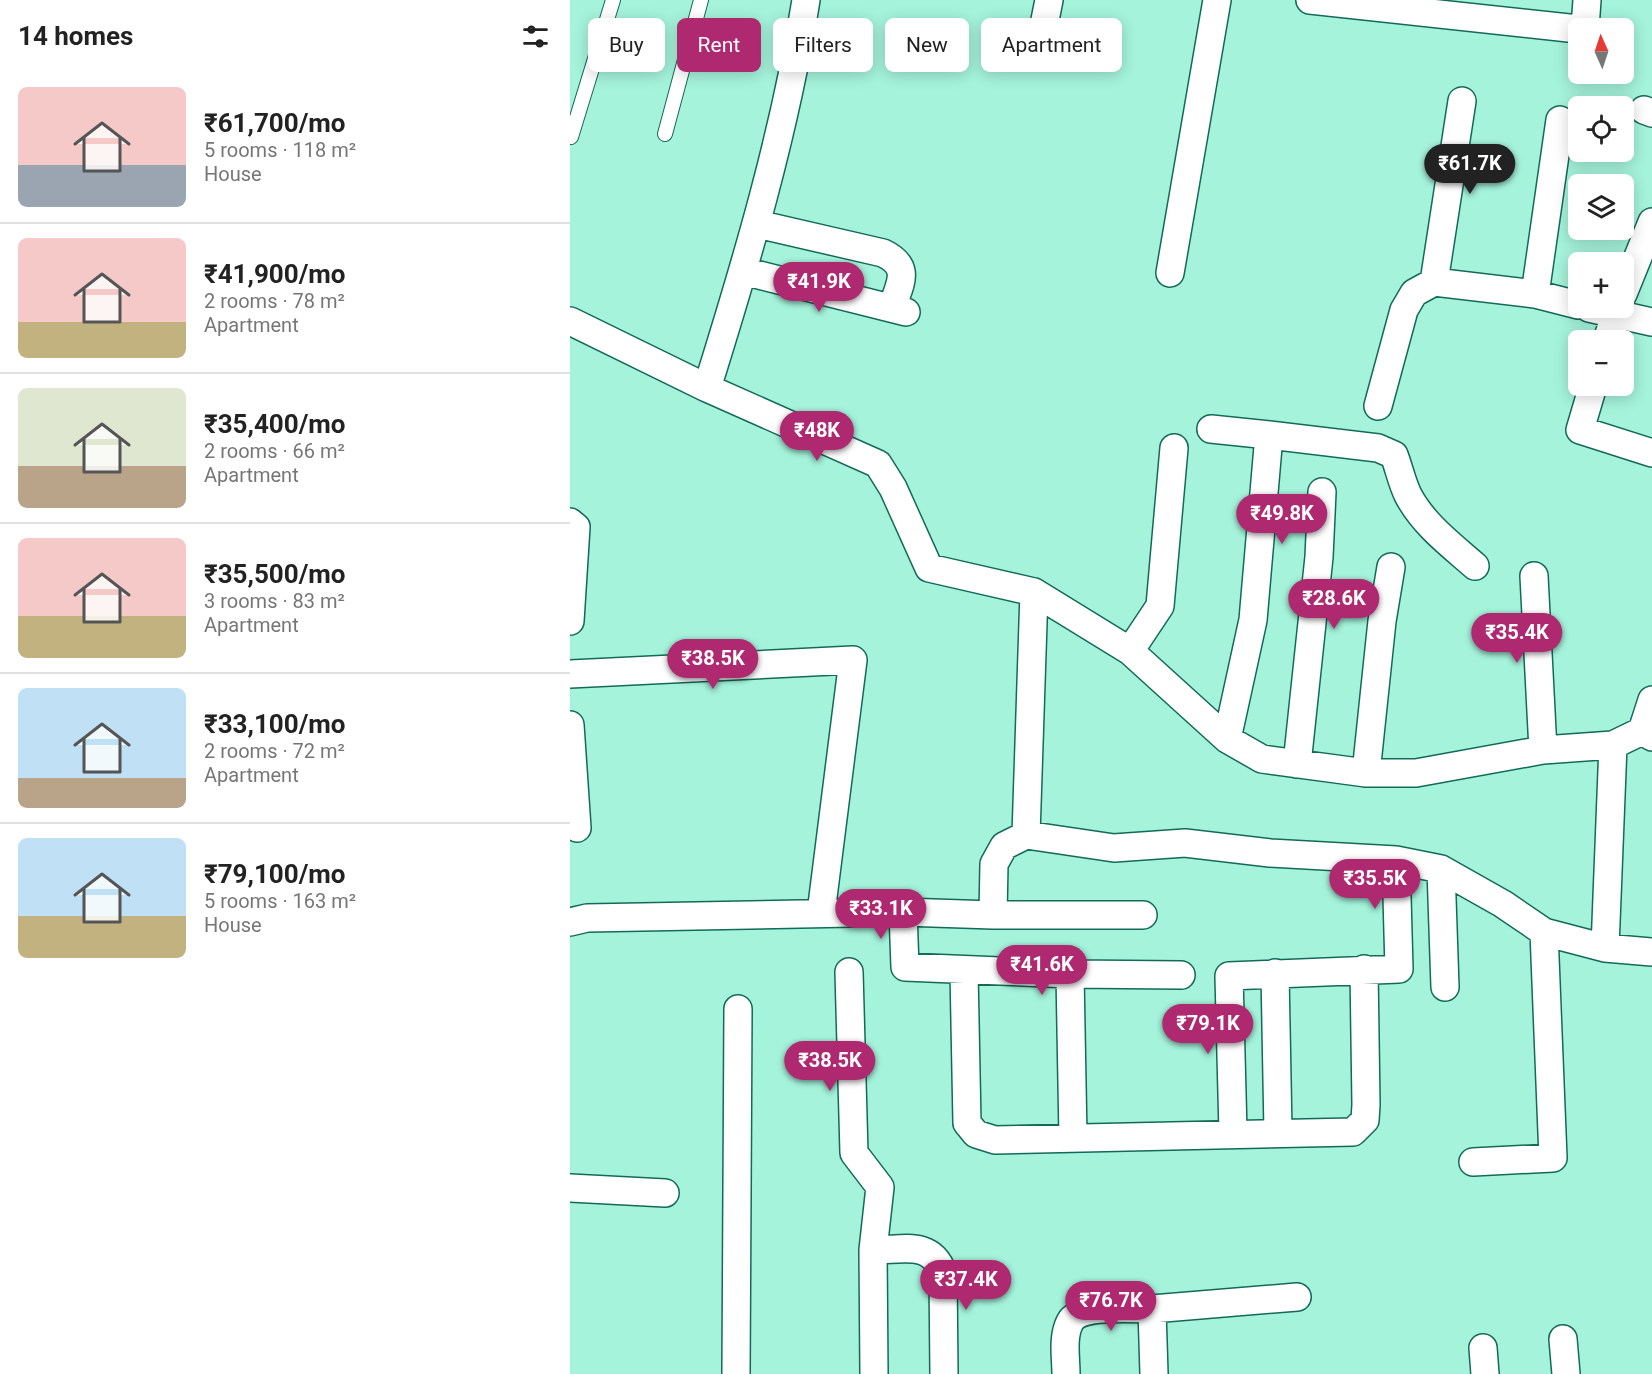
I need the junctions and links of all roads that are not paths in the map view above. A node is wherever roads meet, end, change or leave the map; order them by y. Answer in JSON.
{"nodes":[{"id":1,"x":613,"y":0,"type":"edge"},
{"id":2,"x":701,"y":0,"type":"edge"},
{"id":3,"x":806,"y":0,"type":"edge"},
{"id":4,"x":1217,"y":0,"type":"edge"},
{"id":5,"x":1310,"y":0,"type":"edge"},
{"id":6,"x":1587,"y":0,"type":"edge"},
{"id":7,"x":1586,"y":18,"type":"edge"},
{"id":8,"x":1568,"y":28,"type":"edge"},
{"id":9,"x":1462,"y":101,"type":"dead end"},
{"id":10,"x":1560,"y":120,"type":"dead end"},
{"id":11,"x":665,"y":134,"type":"dead end"},
{"id":12,"x":572,"y":137,"type":"dead end"},
{"id":13,"x":1652,"y":222,"type":"edge"},
{"id":14,"x":757,"y":225,"type":"junction"},
{"id":15,"x":1634,"y":267,"type":"edge"},
{"id":16,"x":743,"y":271,"type":"junction"},
{"id":17,"x":1170,"y":273,"type":"dead end"},
{"id":18,"x":1434,"y":282,"type":"junction"},
{"id":19,"x":1535,"y":294,"type":"junction"},
{"id":20,"x":1568,"y":302,"type":"edge"},
{"id":21,"x":1634,"y":313,"type":"edge"},
{"id":22,"x":570,"y":321,"type":"edge"},
{"id":23,"x":1652,"y":322,"type":"edge"},
{"id":24,"x":707,"y":388,"type":"junction"},
{"id":25,"x":1590,"y":396,"type":"edge"},
{"id":26,"x":1378,"y":406,"type":"dead end"},
{"id":27,"x":1211,"y":429,"type":"dead end"},
{"id":28,"x":1269,"y":435,"type":"junction"},
{"id":29,"x":1174,"y":448,"type":"dead end"},
{"id":30,"x":1652,"y":453,"type":"edge"},
{"id":31,"x":1322,"y":492,"type":"dead end"},
{"id":32,"x":570,"y":522,"type":"edge"},
{"id":33,"x":1475,"y":566,"type":"dead end"},
{"id":34,"x":1391,"y":567,"type":"dead end"},
{"id":35,"x":1534,"y":576,"type":"dead end"},
{"id":36,"x":1034,"y":592,"type":"junction"},
{"id":37,"x":570,"y":621,"type":"edge"},
{"id":38,"x":1130,"y":651,"type":"junction"},
{"id":39,"x":570,"y":674,"type":"edge"},
{"id":40,"x":1652,"y":700,"type":"edge"},
{"id":41,"x":570,"y":725,"type":"edge"},
{"id":42,"x":1647,"y":734,"type":"edge"},
{"id":43,"x":1227,"y":739,"type":"junction"},
{"id":44,"x":1613,"y":745,"type":"junction"},
{"id":45,"x":1543,"y":750,"type":"junction"},
{"id":46,"x":1297,"y":764,"type":"junction"},
{"id":47,"x":1366,"y":773,"type":"junction"},
{"id":48,"x":577,"y":828,"type":"dead end"},
{"id":49,"x":1026,"y":835,"type":"junction"},
{"id":50,"x":1396,"y":860,"type":"junction"},
{"id":51,"x":1441,"y":869,"type":"junction"},
{"id":52,"x":903,"y":912,"type":"junction"},
{"id":53,"x":821,"y":913,"type":"junction"},
{"id":54,"x":993,"y":915,"type":"junction"},
{"id":55,"x":1143,"y":915,"type":"dead end"},
{"id":56,"x":570,"y":922,"type":"edge"},
{"id":57,"x":1544,"y":932,"type":"junction"},
{"id":58,"x":1605,"y":948,"type":"junction"},
{"id":59,"x":1652,"y":952,"type":"edge"},
{"id":60,"x":1364,"y":969,"type":"junction"},
{"id":61,"x":964,"y":971,"type":"junction"},
{"id":62,"x":849,"y":972,"type":"dead end"},
{"id":63,"x":1275,"y":973,"type":"junction"},
{"id":64,"x":1070,"y":974,"type":"junction"},
{"id":65,"x":1181,"y":975,"type":"dead end"},
{"id":66,"x":1446,"y":987,"type":"dead end"},
{"id":67,"x":738,"y":1009,"type":"dead end"},
{"id":68,"x":1278,"y":1132,"type":"junction"},
{"id":69,"x":1233,"y":1133,"type":"junction"},
{"id":70,"x":1072,"y":1138,"type":"junction"},
{"id":71,"x":1473,"y":1162,"type":"dead end"},
{"id":72,"x":570,"y":1188,"type":"edge"},
{"id":73,"x":665,"y":1193,"type":"dead end"},
{"id":74,"x":873,"y":1250,"type":"junction"},
{"id":75,"x":1297,"y":1297,"type":"dead end"},
{"id":76,"x":1152,"y":1309,"type":"junction"},
{"id":77,"x":1563,"y":1339,"type":"dead end"},
{"id":78,"x":736,"y":1374,"type":"edge"},
{"id":79,"x":874,"y":1374,"type":"edge"},
{"id":80,"x":944,"y":1374,"type":"edge"},
{"id":81,"x":1066,"y":1374,"type":"edge"},
{"id":82,"x":1154,"y":1374,"type":"edge"},
{"id":83,"x":1566,"y":1374,"type":"edge"}],
"edges":[{"from":1,"to":12,"type":"lane"},
{"from":2,"to":11,"type":"lane"},
{"from":3,"to":14,"type":"street"},
{"from":4,"to":17,"type":"street"},
{"from":5,"to":8,"type":"street"},
{"from":6,"to":7,"type":"street"},
{"from":9,"to":18,"type":"street"},
{"from":10,"to":19,"type":"street"},
{"from":13,"to":15,"type":"street"},
{"from":14,"to":16,"type":"street"},
{"from":14,"to":16,"type":"street"},
{"from":16,"to":24,"type":"street"},
{"from":18,"to":19,"type":"street"},
{"from":18,"to":26,"type":"street"},
{"from":19,"to":20,"type":"street"},
{"from":21,"to":23,"type":"street"},
{"from":22,"to":24,"type":"street"},
{"from":24,"to":36,"type":"street"},
{"from":25,"to":30,"type":"street"},
{"from":27,"to":28,"type":"street"},
{"from":28,"to":33,"type":"street"},
{"from":28,"to":43,"type":"street"},
{"from":29,"to":38,"type":"street"},
{"from":31,"to":46,"type":"street"},
{"from":32,"to":37,"type":"street"},
{"from":34,"to":47,"type":"street"},
{"from":35,"to":45,"type":"street"},
{"from":36,"to":38,"type":"street"},
{"from":36,"to":49,"type":"street"},
{"from":38,"to":43,"type":"street"},
{"from":39,"to":53,"type":"street"},
{"from":40,"to":42,"type":"street"},
{"from":41,"to":48,"type":"street"},
{"from":42,"to":44,"type":"street"},
{"from":43,"to":46,"type":"street"},
{"from":44,"to":45,"type":"street"},
{"from":44,"to":58,"type":"street"},
{"from":45,"to":47,"type":"street"},
{"from":46,"to":47,"type":"street"},
{"from":49,"to":50,"type":"street"},
{"from":49,"to":54,"type":"street"},
{"from":50,"to":51,"type":"street"},
{"from":50,"to":60,"type":"street"},
{"from":51,"to":57,"type":"street"},
{"from":51,"to":66,"type":"street"},
{"from":52,"to":53,"type":"street"},
{"from":52,"to":54,"type":"street"},
{"from":52,"to":61,"type":"street"},
{"from":53,"to":56,"type":"street"},
{"from":54,"to":55,"type":"street"},
{"from":57,"to":58,"type":"street"},
{"from":57,"to":71,"type":"street"},
{"from":58,"to":59,"type":"street"},
{"from":60,"to":63,"type":"street"},
{"from":60,"to":68,"type":"street"},
{"from":61,"to":64,"type":"street"},
{"from":61,"to":70,"type":"street"},
{"from":62,"to":74,"type":"street"},
{"from":63,"to":68,"type":"street"},
{"from":63,"to":69,"type":"street"},
{"from":64,"to":65,"type":"street"},
{"from":64,"to":70,"type":"street"},
{"from":67,"to":78,"type":"street"},
{"from":68,"to":69,"type":"street"},
{"from":69,"to":70,"type":"street"},
{"from":72,"to":73,"type":"street"},
{"from":74,"to":79,"type":"street"},
{"from":74,"to":80,"type":"street"},
{"from":75,"to":76,"type":"street"},
{"from":76,"to":81,"type":"street"},
{"from":76,"to":82,"type":"street"},
{"from":77,"to":83,"type":"street"}]}
